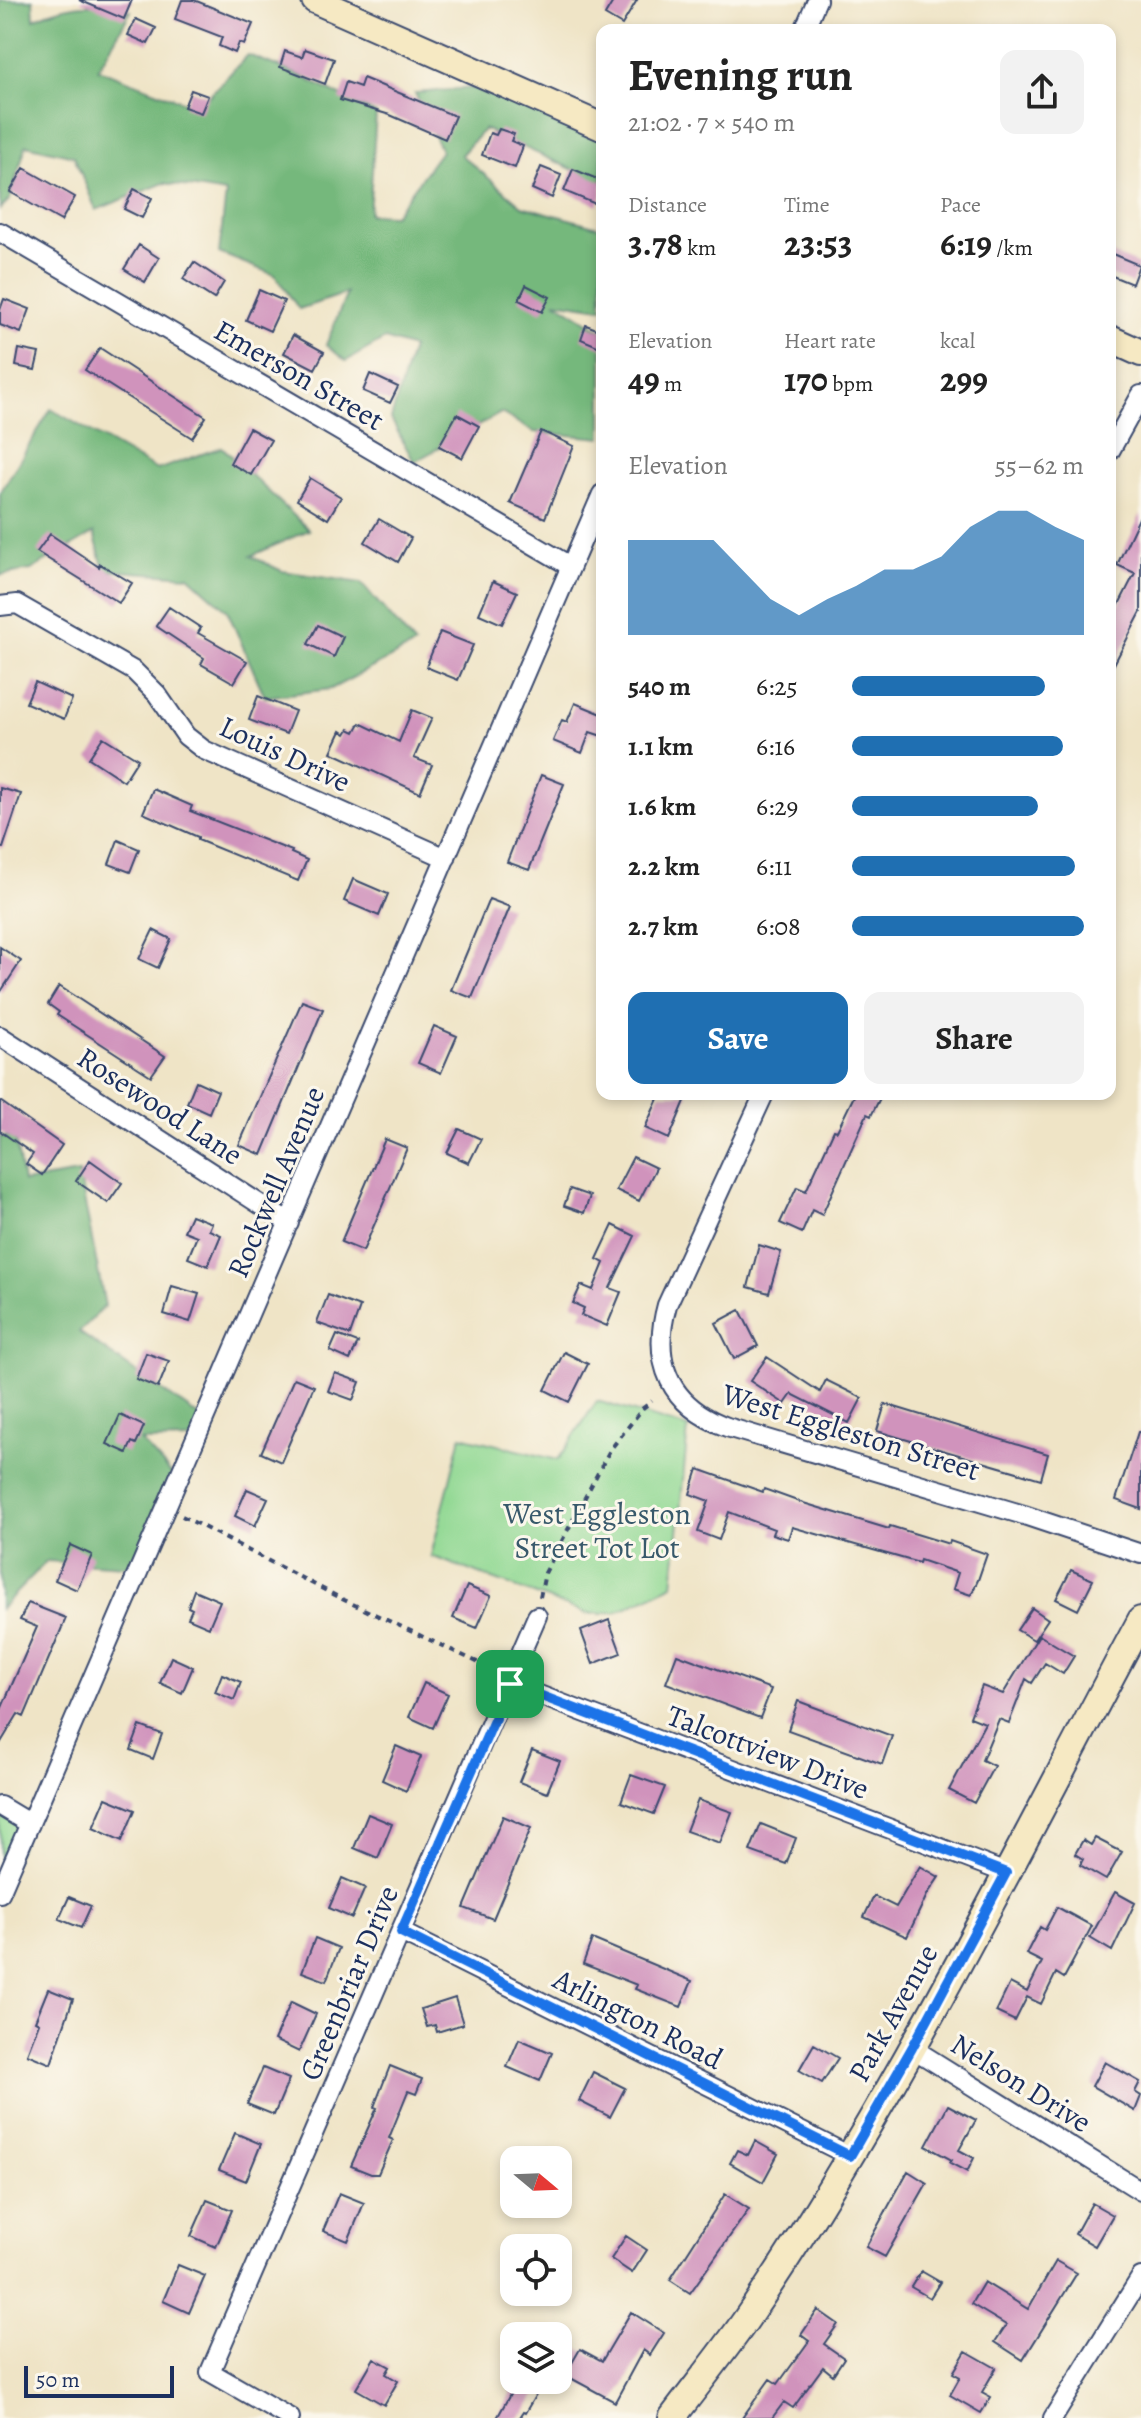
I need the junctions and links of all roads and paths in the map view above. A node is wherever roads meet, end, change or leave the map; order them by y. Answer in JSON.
{"nodes":[{"id":1,"x":315,"y":0,"type":"edge"},
{"id":2,"x":817,"y":0,"type":"edge"},
{"id":3,"x":807,"y":24,"type":"edge"},
{"id":4,"x":596,"y":124,"type":"edge"},
{"id":5,"x":0,"y":232,"type":"edge"},
{"id":6,"x":1116,"y":342,"type":"edge"},
{"id":7,"x":1141,"y":353,"type":"edge"},
{"id":8,"x":1141,"y":395,"type":"edge"},
{"id":9,"x":1116,"y":440,"type":"edge"},
{"id":10,"x":596,"y":508,"type":"edge"},
{"id":11,"x":570,"y":566,"type":"junction"},
{"id":12,"x":0,"y":606,"type":"edge"},
{"id":13,"x":446,"y":858,"type":"junction"},
{"id":14,"x":0,"y":1036,"type":"edge"},
{"id":15,"x":761,"y":1100,"type":"edge"},
{"id":16,"x":289,"y":1223,"type":"junction"},
{"id":17,"x":652,"y":1401,"type":"dead end"},
{"id":18,"x":166,"y":1508,"type":"junction"},
{"id":19,"x":1141,"y":1554,"type":"edge"},
{"id":20,"x":537,"y":1616,"type":"joint"},
{"id":21,"x":1141,"y":1620,"type":"edge"},
{"id":22,"x":492,"y":1669,"type":"dead end"},
{"id":23,"x":510,"y":1684,"type":"junction"},
{"id":24,"x":0,"y":1806,"type":"edge"},
{"id":25,"x":30,"y":1824,"type":"junction"},
{"id":26,"x":1006,"y":1873,"type":"junction"},
{"id":27,"x":0,"y":1893,"type":"edge"},
{"id":28,"x":401,"y":1932,"type":"junction"},
{"id":29,"x":912,"y":2048,"type":"junction"},
{"id":30,"x":850,"y":2156,"type":"junction"},
{"id":31,"x":1141,"y":2191,"type":"edge"},
{"id":32,"x":1141,"y":2277,"type":"edge"},
{"id":33,"x":290,"y":2418,"type":"edge"},
{"id":34,"x":672,"y":2418,"type":"edge"},
{"id":35,"x":1053,"y":2418,"type":"edge"}],
"edges":[{"from":1,"to":4,"type":"street"},
{"from":2,"to":3,"type":"street"},
{"from":5,"to":11,"type":"street","name":"Emerson Street"},
{"from":6,"to":7,"type":"street"},
{"from":8,"to":9,"type":"street"},
{"from":10,"to":11,"type":"street","name":"Rockwell Avenue"},
{"from":11,"to":13,"type":"street","name":"Rockwell Avenue"},
{"from":12,"to":13,"type":"street","name":"Louis Drive"},
{"from":13,"to":16,"type":"street","name":"Rockwell Avenue"},
{"from":14,"to":16,"type":"street","name":"Rosewood Lane"},
{"from":15,"to":19,"type":"street","name":"West Eggleston Street"},
{"from":16,"to":18,"type":"street","name":"Rockwell Avenue"},
{"from":17,"to":20,"type":"path"},
{"from":18,"to":22,"type":"path"},
{"from":18,"to":25,"type":"street","name":"Rockwell Avenue"},
{"from":20,"to":23,"type":"street","name":"Greenbriar Drive"},
{"from":21,"to":26,"type":"street","name":"Park Avenue"},
{"from":23,"to":26,"type":"street","name":"Talcottview Drive"},
{"from":23,"to":28,"type":"street","name":"Greenbriar Drive"},
{"from":24,"to":25,"type":"street"},
{"from":25,"to":27,"type":"street","name":"Rockwell Avenue"},
{"from":26,"to":29,"type":"street","name":"Park Avenue"},
{"from":28,"to":30,"type":"street","name":"Arlington Road"},
{"from":28,"to":33,"type":"street","name":"Greenbriar Drive"},
{"from":29,"to":30,"type":"street","name":"Park Avenue"},
{"from":29,"to":31,"type":"street","name":"Nelson Drive"},
{"from":30,"to":34,"type":"street","name":"Park Avenue"},
{"from":32,"to":35,"type":"street"}]}
